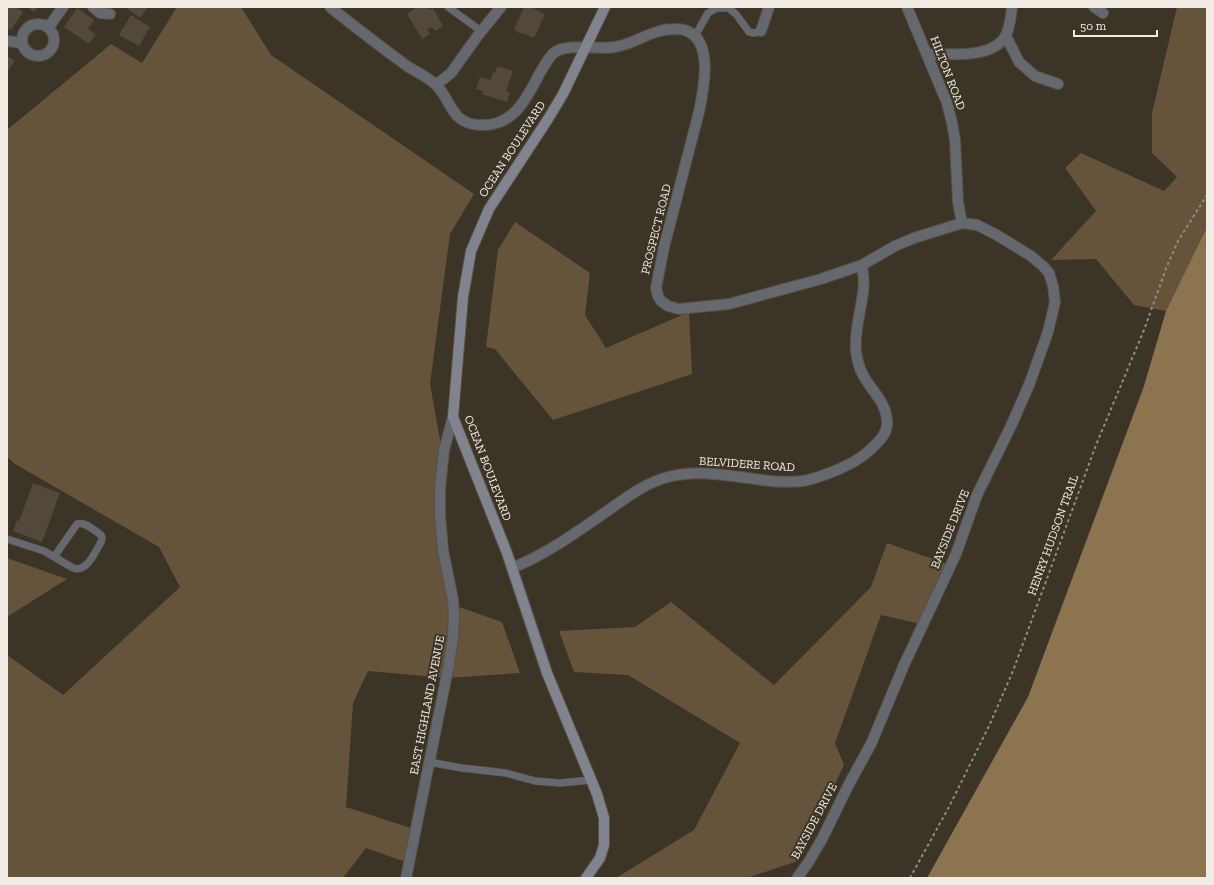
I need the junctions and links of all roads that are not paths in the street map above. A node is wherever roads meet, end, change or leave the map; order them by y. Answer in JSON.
{"nodes":[{"id":1,"x":63,"y":7,"type":"edge"},
{"id":2,"x":93,"y":7,"type":"edge"},
{"id":3,"x":330,"y":7,"type":"edge"},
{"id":4,"x":448,"y":7,"type":"edge"},
{"id":5,"x":501,"y":7,"type":"edge"},
{"id":6,"x":605,"y":7,"type":"edge"},
{"id":7,"x":769,"y":7,"type":"edge"},
{"id":8,"x":907,"y":7,"type":"edge"},
{"id":9,"x":1012,"y":7,"type":"edge"},
{"id":10,"x":1094,"y":7,"type":"edge"},
{"id":11,"x":1103,"y":13,"type":"dead end"},
{"id":12,"x":110,"y":14,"type":"dead end"},
{"id":13,"x":48,"y":28,"type":"junction"},
{"id":14,"x":481,"y":31,"type":"junction"},
{"id":15,"x":761,"y":31,"type":"joint"},
{"id":16,"x":695,"y":36,"type":"junction"},
{"id":17,"x":1006,"y":36,"type":"junction"},
{"id":18,"x":7,"y":41,"type":"edge"},
{"id":19,"x":22,"y":43,"type":"junction"},
{"id":20,"x":585,"y":48,"type":"junction"},
{"id":21,"x":928,"y":54,"type":"junction"},
{"id":22,"x":1058,"y":84,"type":"dead end"},
{"id":23,"x":436,"y":85,"type":"junction"},
{"id":24,"x":962,"y":223,"type":"junction"},
{"id":25,"x":862,"y":265,"type":"junction"},
{"id":26,"x":453,"y":417,"type":"junction"},
{"id":27,"x":7,"y":539,"type":"edge"},
{"id":28,"x":54,"y":557,"type":"junction"},
{"id":29,"x":512,"y":568,"type":"junction"},
{"id":30,"x":429,"y":762,"type":"junction"},
{"id":31,"x":591,"y":780,"type":"junction"},
{"id":32,"x":406,"y":878,"type":"edge"},
{"id":33,"x":586,"y":878,"type":"edge"},
{"id":34,"x":797,"y":878,"type":"edge"}],
"edges":[{"from":1,"to":13,"type":"street"},
{"from":2,"to":12,"type":"street"},
{"from":3,"to":23,"type":"street"},
{"from":4,"to":14,"type":"lane"},
{"from":5,"to":14,"type":"street"},
{"from":6,"to":20,"type":"street","name":"OCEAN BOULEVARD"},
{"from":7,"to":15,"type":"street"},
{"from":8,"to":21,"type":"street","name":"HILTON ROAD"},
{"from":9,"to":17,"type":"street"},
{"from":10,"to":11,"type":"street"},
{"from":13,"to":19,"type":"street"},
{"from":13,"to":19,"type":"street"},
{"from":14,"to":23,"type":"street"},
{"from":15,"to":16,"type":"lane"},
{"from":16,"to":20,"type":"street"},
{"from":16,"to":25,"type":"street","name":"PROSPECT ROAD"},
{"from":17,"to":21,"type":"street"},
{"from":17,"to":22,"type":"street"},
{"from":18,"to":19,"type":"street"},
{"from":20,"to":23,"type":"street"},
{"from":20,"to":26,"type":"street","name":"OCEAN BOULEVARD"},
{"from":21,"to":24,"type":"street","name":"HILTON ROAD"},
{"from":24,"to":25,"type":"street","name":"PROSPECT ROAD"},
{"from":24,"to":34,"type":"street","name":"BAYSIDE DRIVE"},
{"from":25,"to":29,"type":"street","name":"BELVIDERE ROAD"},
{"from":26,"to":29,"type":"street","name":"OCEAN BOULEVARD"},
{"from":26,"to":30,"type":"street","name":"EAST HIGHLAND AVENUE"},
{"from":27,"to":28,"type":"lane"},
{"from":28,"to":28,"type":"lane"},
{"from":29,"to":31,"type":"street","name":"OCEAN BOULEVARD"},
{"from":30,"to":31,"type":"lane"},
{"from":30,"to":32,"type":"street","name":"EAST HIGHLAND AVENUE"},
{"from":31,"to":33,"type":"street","name":"OCEAN BOULEVARD"}]}
